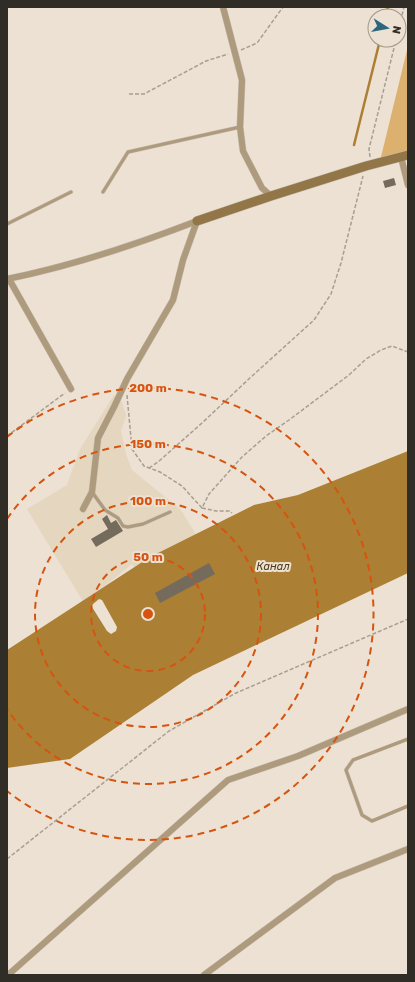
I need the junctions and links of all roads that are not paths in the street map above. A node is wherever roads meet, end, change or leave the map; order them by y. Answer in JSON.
{"nodes":[{"id":1,"x":223,"y":7,"type":"edge"},
{"id":2,"x":240,"y":127,"type":"junction"},
{"id":3,"x":404,"y":156,"type":"edge"},
{"id":4,"x":408,"y":184,"type":"edge"},
{"id":5,"x":71,"y":192,"type":"dead end"},
{"id":6,"x":103,"y":192,"type":"dead end"},
{"id":7,"x":271,"y":196,"type":"junction"},
{"id":8,"x":197,"y":221,"type":"junction"},
{"id":9,"x":7,"y":224,"type":"edge"},
{"id":10,"x":8,"y":279,"type":"edge"},
{"id":11,"x":71,"y":390,"type":"road end"},
{"id":12,"x":92,"y":492,"type":"junction"},
{"id":13,"x":83,"y":510,"type":"dead end"},
{"id":14,"x":170,"y":512,"type":"dead end"},
{"id":15,"x":408,"y":709,"type":"edge"},
{"id":16,"x":408,"y":739,"type":"edge"},
{"id":17,"x":408,"y":806,"type":"edge"},
{"id":18,"x":408,"y":849,"type":"edge"},
{"id":19,"x":8,"y":975,"type":"edge"},
{"id":20,"x":204,"y":975,"type":"edge"}],
"edges":[{"from":1,"to":2,"type":"street"},
{"from":2,"to":6,"type":"lane"},
{"from":2,"to":7,"type":"street"},
{"from":3,"to":4,"type":"street"},
{"from":3,"to":7,"type":"street"},
{"from":5,"to":9,"type":"lane"},
{"from":7,"to":8,"type":"street"},
{"from":8,"to":10,"type":"street"},
{"from":8,"to":12,"type":"street"},
{"from":10,"to":11,"type":"street"},
{"from":12,"to":13,"type":"street"},
{"from":12,"to":14,"type":"lane"},
{"from":15,"to":19,"type":"street"},
{"from":16,"to":17,"type":"lane"},
{"from":18,"to":20,"type":"street"}]}
